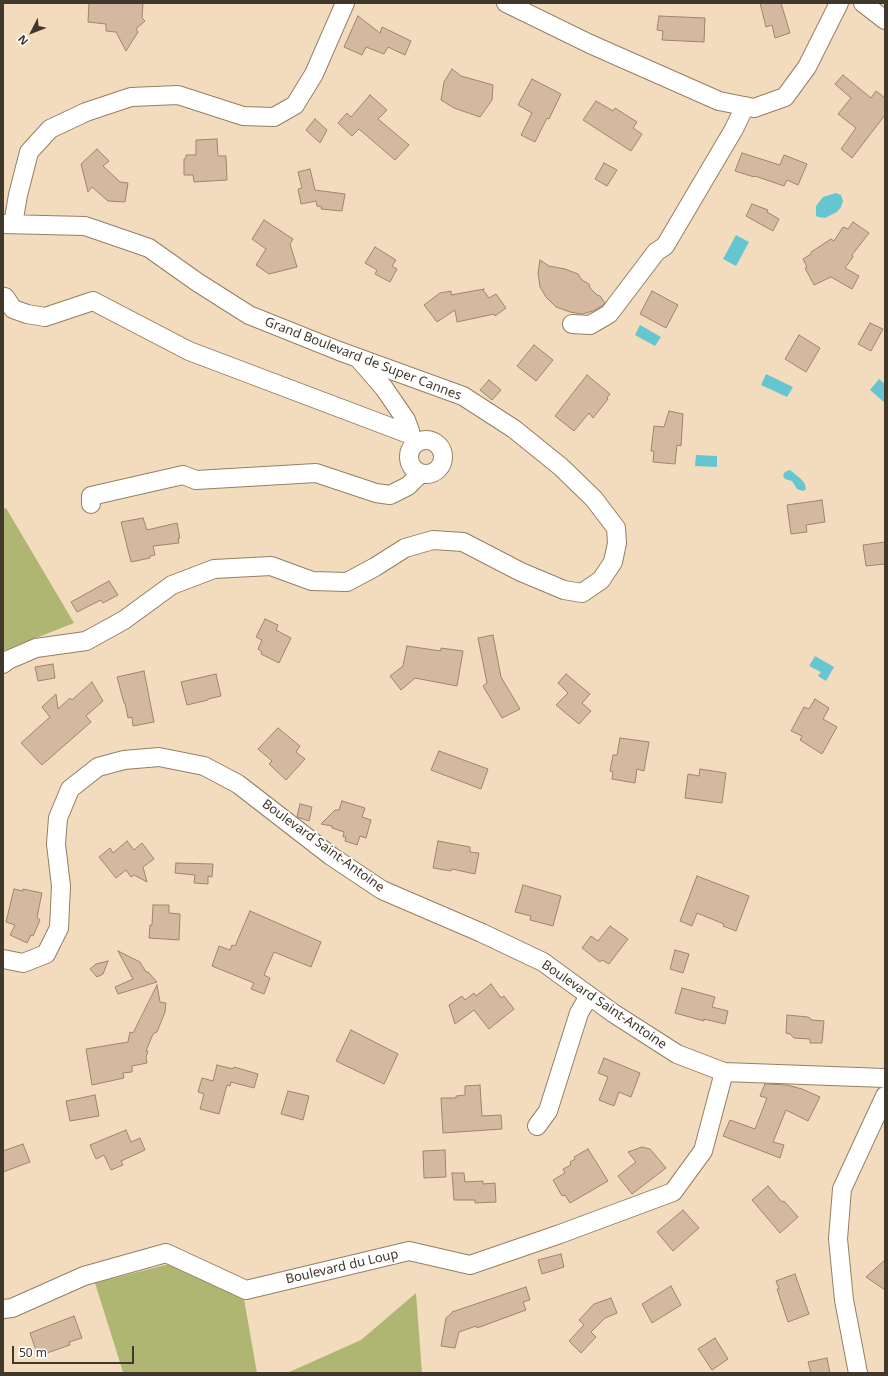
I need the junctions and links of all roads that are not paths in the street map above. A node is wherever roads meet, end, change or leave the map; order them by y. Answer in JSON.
{"nodes":[{"id":1,"x":345,"y":3,"type":"edge"},
{"id":2,"x":506,"y":3,"type":"edge"},
{"id":3,"x":839,"y":3,"type":"edge"},
{"id":4,"x":863,"y":3,"type":"edge"},
{"id":5,"x":885,"y":20,"type":"edge"},
{"id":6,"x":745,"y":106,"type":"junction"},
{"id":7,"x":8,"y":224,"type":"edge"},
{"id":8,"x":5,"y":297,"type":"dead end"},
{"id":9,"x":572,"y":324,"type":"dead end"},
{"id":10,"x":357,"y":357,"type":"junction"},
{"id":11,"x":414,"y":436,"type":"junction"},
{"id":12,"x":420,"y":474,"type":"junction"},
{"id":13,"x":91,"y":504,"type":"dead end"},
{"id":14,"x":3,"y":664,"type":"edge"},
{"id":15,"x":3,"y":959,"type":"edge"},
{"id":16,"x":589,"y":996,"type":"junction"},
{"id":17,"x":724,"y":1072,"type":"junction"},
{"id":18,"x":885,"y":1078,"type":"edge"},
{"id":19,"x":885,"y":1096,"type":"edge"},
{"id":20,"x":536,"y":1126,"type":"dead end"},
{"id":21,"x":3,"y":1309,"type":"edge"},
{"id":22,"x":858,"y":1373,"type":"edge"}],
"edges":[{"from":1,"to":7,"type":"street"},
{"from":2,"to":6,"type":"street"},
{"from":3,"to":6,"type":"street"},
{"from":4,"to":5,"type":"street"},
{"from":6,"to":9,"type":"street"},
{"from":7,"to":10,"type":"street","name":"Grand Boulevard de Super Cannes"},
{"from":8,"to":11,"type":"street"},
{"from":10,"to":11,"type":"street"},
{"from":10,"to":14,"type":"street","name":"Grand Boulevard de Super Cannes"},
{"from":11,"to":12,"type":"street"},
{"from":11,"to":12,"type":"street"},
{"from":12,"to":13,"type":"street"},
{"from":15,"to":16,"type":"street","name":"Boulevard Saint-Antoine"},
{"from":16,"to":17,"type":"street","name":"Boulevard Saint-Antoine"},
{"from":16,"to":20,"type":"street"},
{"from":17,"to":18,"type":"street","name":"Boulevard Saint-Antoine"},
{"from":17,"to":21,"type":"street","name":"Boulevard du Loup"},
{"from":19,"to":22,"type":"street"}]}
